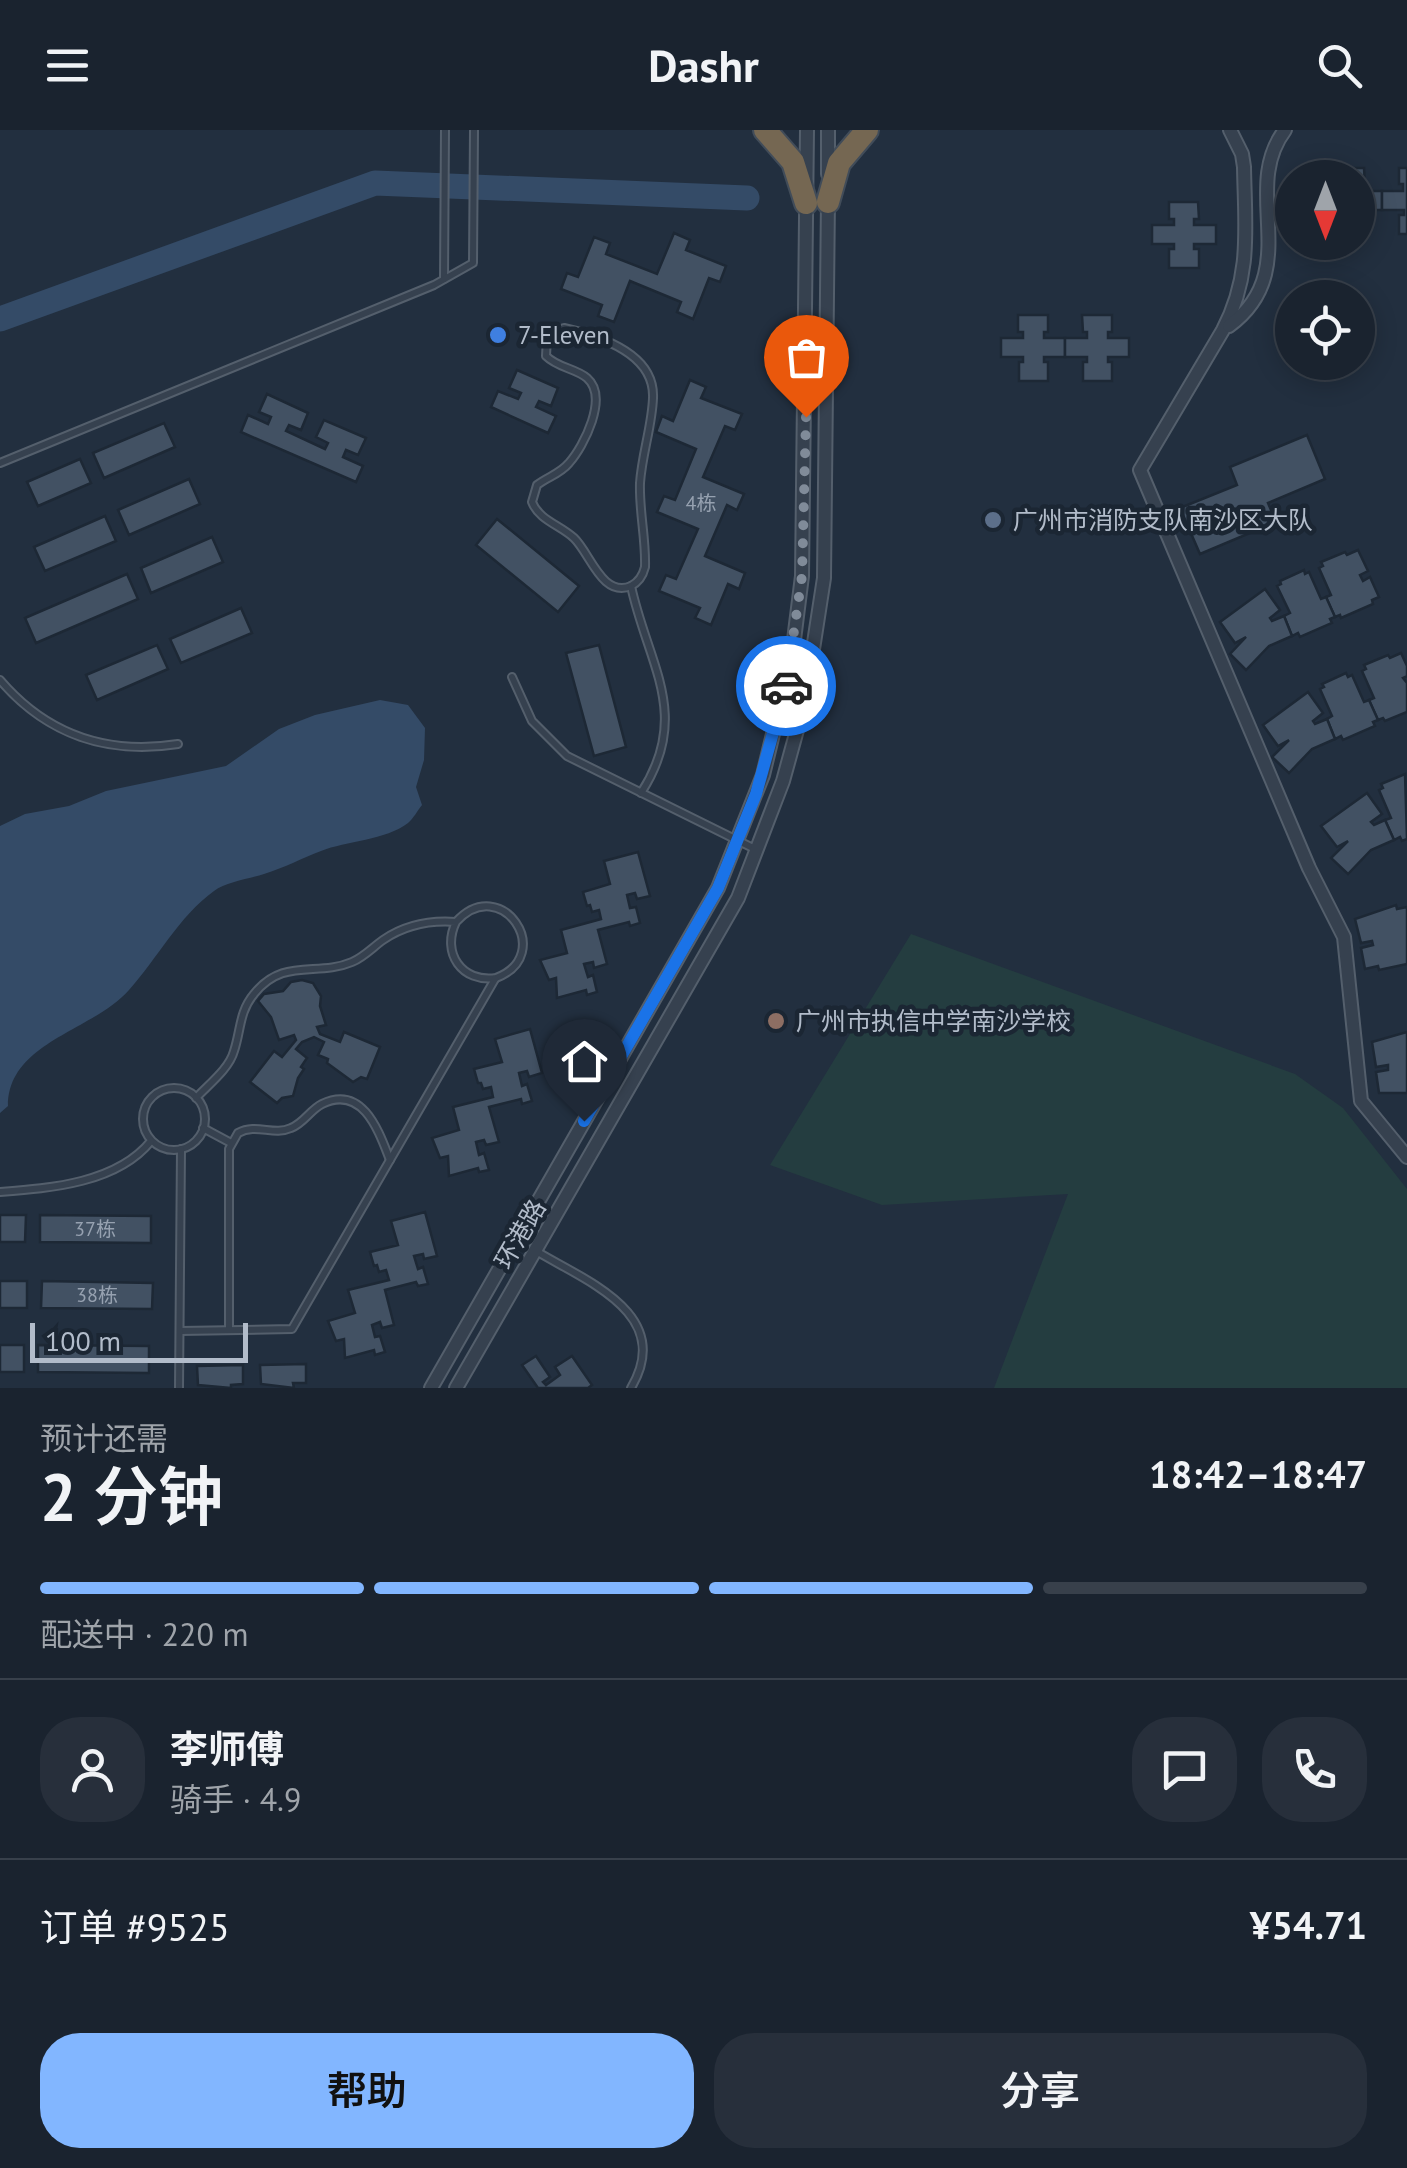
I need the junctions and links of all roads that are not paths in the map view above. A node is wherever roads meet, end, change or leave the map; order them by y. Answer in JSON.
{"nodes":[{"id":1,"x":444,"y":130,"type":"edge"},
{"id":2,"x":474,"y":130,"type":"edge"},
{"id":3,"x":765,"y":130,"type":"edge"},
{"id":4,"x":807,"y":130,"type":"edge"},
{"id":5,"x":828,"y":130,"type":"edge"},
{"id":6,"x":867,"y":130,"type":"edge"},
{"id":7,"x":1230,"y":130,"type":"edge"},
{"id":8,"x":1285,"y":130,"type":"edge"},
{"id":9,"x":817,"y":212,"type":"junction"},
{"id":10,"x":444,"y":279,"type":"junction"},
{"id":11,"x":1223,"y":330,"type":"junction"},
{"id":12,"x":0,"y":463,"type":"edge"},
{"id":13,"x":630,"y":586,"type":"junction"},
{"id":14,"x":512,"y":677,"type":"dead end"},
{"id":15,"x":0,"y":680,"type":"edge"},
{"id":16,"x":178,"y":744,"type":"dead end"},
{"id":17,"x":641,"y":793,"type":"junction"},
{"id":18,"x":739,"y":841,"type":"junction"},
{"id":19,"x":758,"y":850,"type":"junction"},
{"id":20,"x":456,"y":922,"type":"junction"},
{"id":21,"x":496,"y":978,"type":"junction"},
{"id":22,"x":196,"y":1098,"type":"junction"},
{"id":23,"x":204,"y":1128,"type":"junction"},
{"id":24,"x":151,"y":1140,"type":"junction"},
{"id":25,"x":231,"y":1144,"type":"junction"},
{"id":26,"x":181,"y":1150,"type":"junction"},
{"id":27,"x":1407,"y":1157,"type":"edge"},
{"id":28,"x":390,"y":1160,"type":"junction"},
{"id":29,"x":0,"y":1192,"type":"edge"},
{"id":30,"x":535,"y":1250,"type":"junction"},
{"id":31,"x":229,"y":1330,"type":"junction"},
{"id":32,"x":180,"y":1331,"type":"junction"},
{"id":33,"x":179,"y":1388,"type":"edge"},
{"id":34,"x":431,"y":1388,"type":"edge"},
{"id":35,"x":456,"y":1388,"type":"edge"},
{"id":36,"x":631,"y":1388,"type":"edge"}],
"edges":[{"from":1,"to":10,"type":"lane"},
{"from":2,"to":10,"type":"lane"},
{"from":3,"to":9,"type":"highway"},
{"from":4,"to":9,"type":"street","name":"环港路"},
{"from":5,"to":9,"type":"street","name":"环港路"},
{"from":6,"to":9,"type":"highway"},
{"from":7,"to":11,"type":"street"},
{"from":8,"to":11,"type":"street"},
{"from":9,"to":18,"type":"street","name":"环港路"},
{"from":9,"to":19,"type":"street","name":"环港路"},
{"from":10,"to":12,"type":"lane"},
{"from":11,"to":27,"type":"street"},
{"from":13,"to":13,"type":"lane"},
{"from":13,"to":17,"type":"lane"},
{"from":14,"to":17,"type":"lane"},
{"from":15,"to":16,"type":"lane"},
{"from":17,"to":18,"type":"lane"},
{"from":18,"to":19,"type":"lane"},
{"from":18,"to":34,"type":"street","name":"环港路"},
{"from":19,"to":30,"type":"street","name":"环港路"},
{"from":20,"to":21,"type":"lane"},
{"from":20,"to":21,"type":"lane"},
{"from":20,"to":22,"type":"lane"},
{"from":21,"to":28,"type":"lane"},
{"from":22,"to":23,"type":"lane"},
{"from":22,"to":24,"type":"lane"},
{"from":23,"to":25,"type":"lane"},
{"from":23,"to":26,"type":"lane"},
{"from":24,"to":26,"type":"lane"},
{"from":24,"to":29,"type":"lane"},
{"from":25,"to":28,"type":"lane"},
{"from":25,"to":31,"type":"lane"},
{"from":26,"to":32,"type":"lane"},
{"from":28,"to":31,"type":"lane"},
{"from":30,"to":35,"type":"street","name":"环港路"},
{"from":30,"to":36,"type":"lane"},
{"from":31,"to":32,"type":"lane"},
{"from":32,"to":33,"type":"lane"}]}
